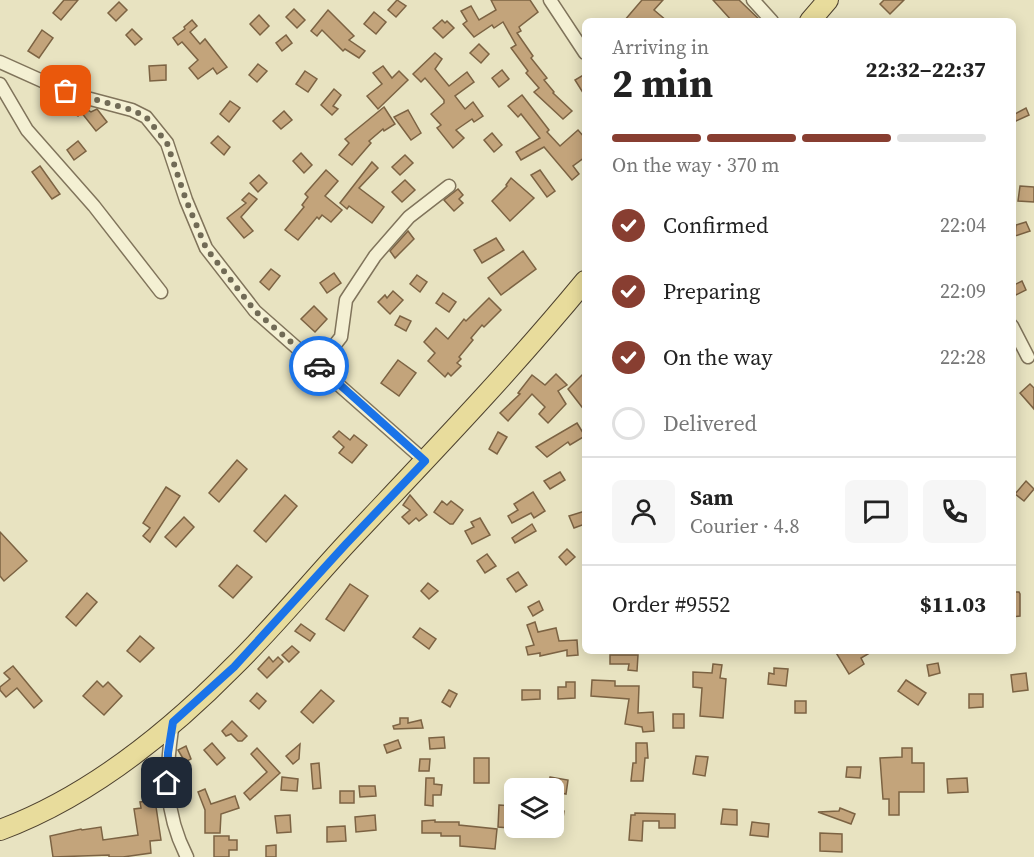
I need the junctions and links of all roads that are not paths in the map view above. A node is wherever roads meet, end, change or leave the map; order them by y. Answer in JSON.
{"nodes":[{"id":1,"x":550,"y":0,"type":"edge"},
{"id":2,"x":753,"y":0,"type":"edge"},
{"id":3,"x":828,"y":0,"type":"edge"},
{"id":4,"x":769,"y":18,"type":"edge"},
{"id":5,"x":813,"y":18,"type":"edge"},
{"id":6,"x":582,"y":48,"type":"edge"},
{"id":7,"x":0,"y":62,"type":"edge"},
{"id":8,"x":0,"y":84,"type":"edge"},
{"id":9,"x":449,"y":186,"type":"dead end"},
{"id":10,"x":582,"y":284,"type":"edge"},
{"id":11,"x":161,"y":292,"type":"dead end"},
{"id":12,"x":1016,"y":333,"type":"edge"},
{"id":13,"x":1016,"y":345,"type":"edge"},
{"id":14,"x":1031,"y":359,"type":"edge"},
{"id":15,"x":318,"y":366,"type":"junction"},
{"id":16,"x":425,"y":461,"type":"junction"},
{"id":17,"x":173,"y":722,"type":"junction"},
{"id":18,"x":0,"y":830,"type":"edge"},
{"id":19,"x":187,"y":857,"type":"edge"}],
"edges":[{"from":1,"to":6,"type":"street"},
{"from":2,"to":4,"type":"street"},
{"from":3,"to":5,"type":"main road"},
{"from":7,"to":15,"type":"street"},
{"from":8,"to":11,"type":"street"},
{"from":9,"to":15,"type":"street"},
{"from":10,"to":16,"type":"main road"},
{"from":12,"to":14,"type":"street"},
{"from":13,"to":14,"type":"street"},
{"from":15,"to":16,"type":"street"},
{"from":16,"to":17,"type":"main road"},
{"from":17,"to":18,"type":"main road"},
{"from":17,"to":19,"type":"street"}]}
